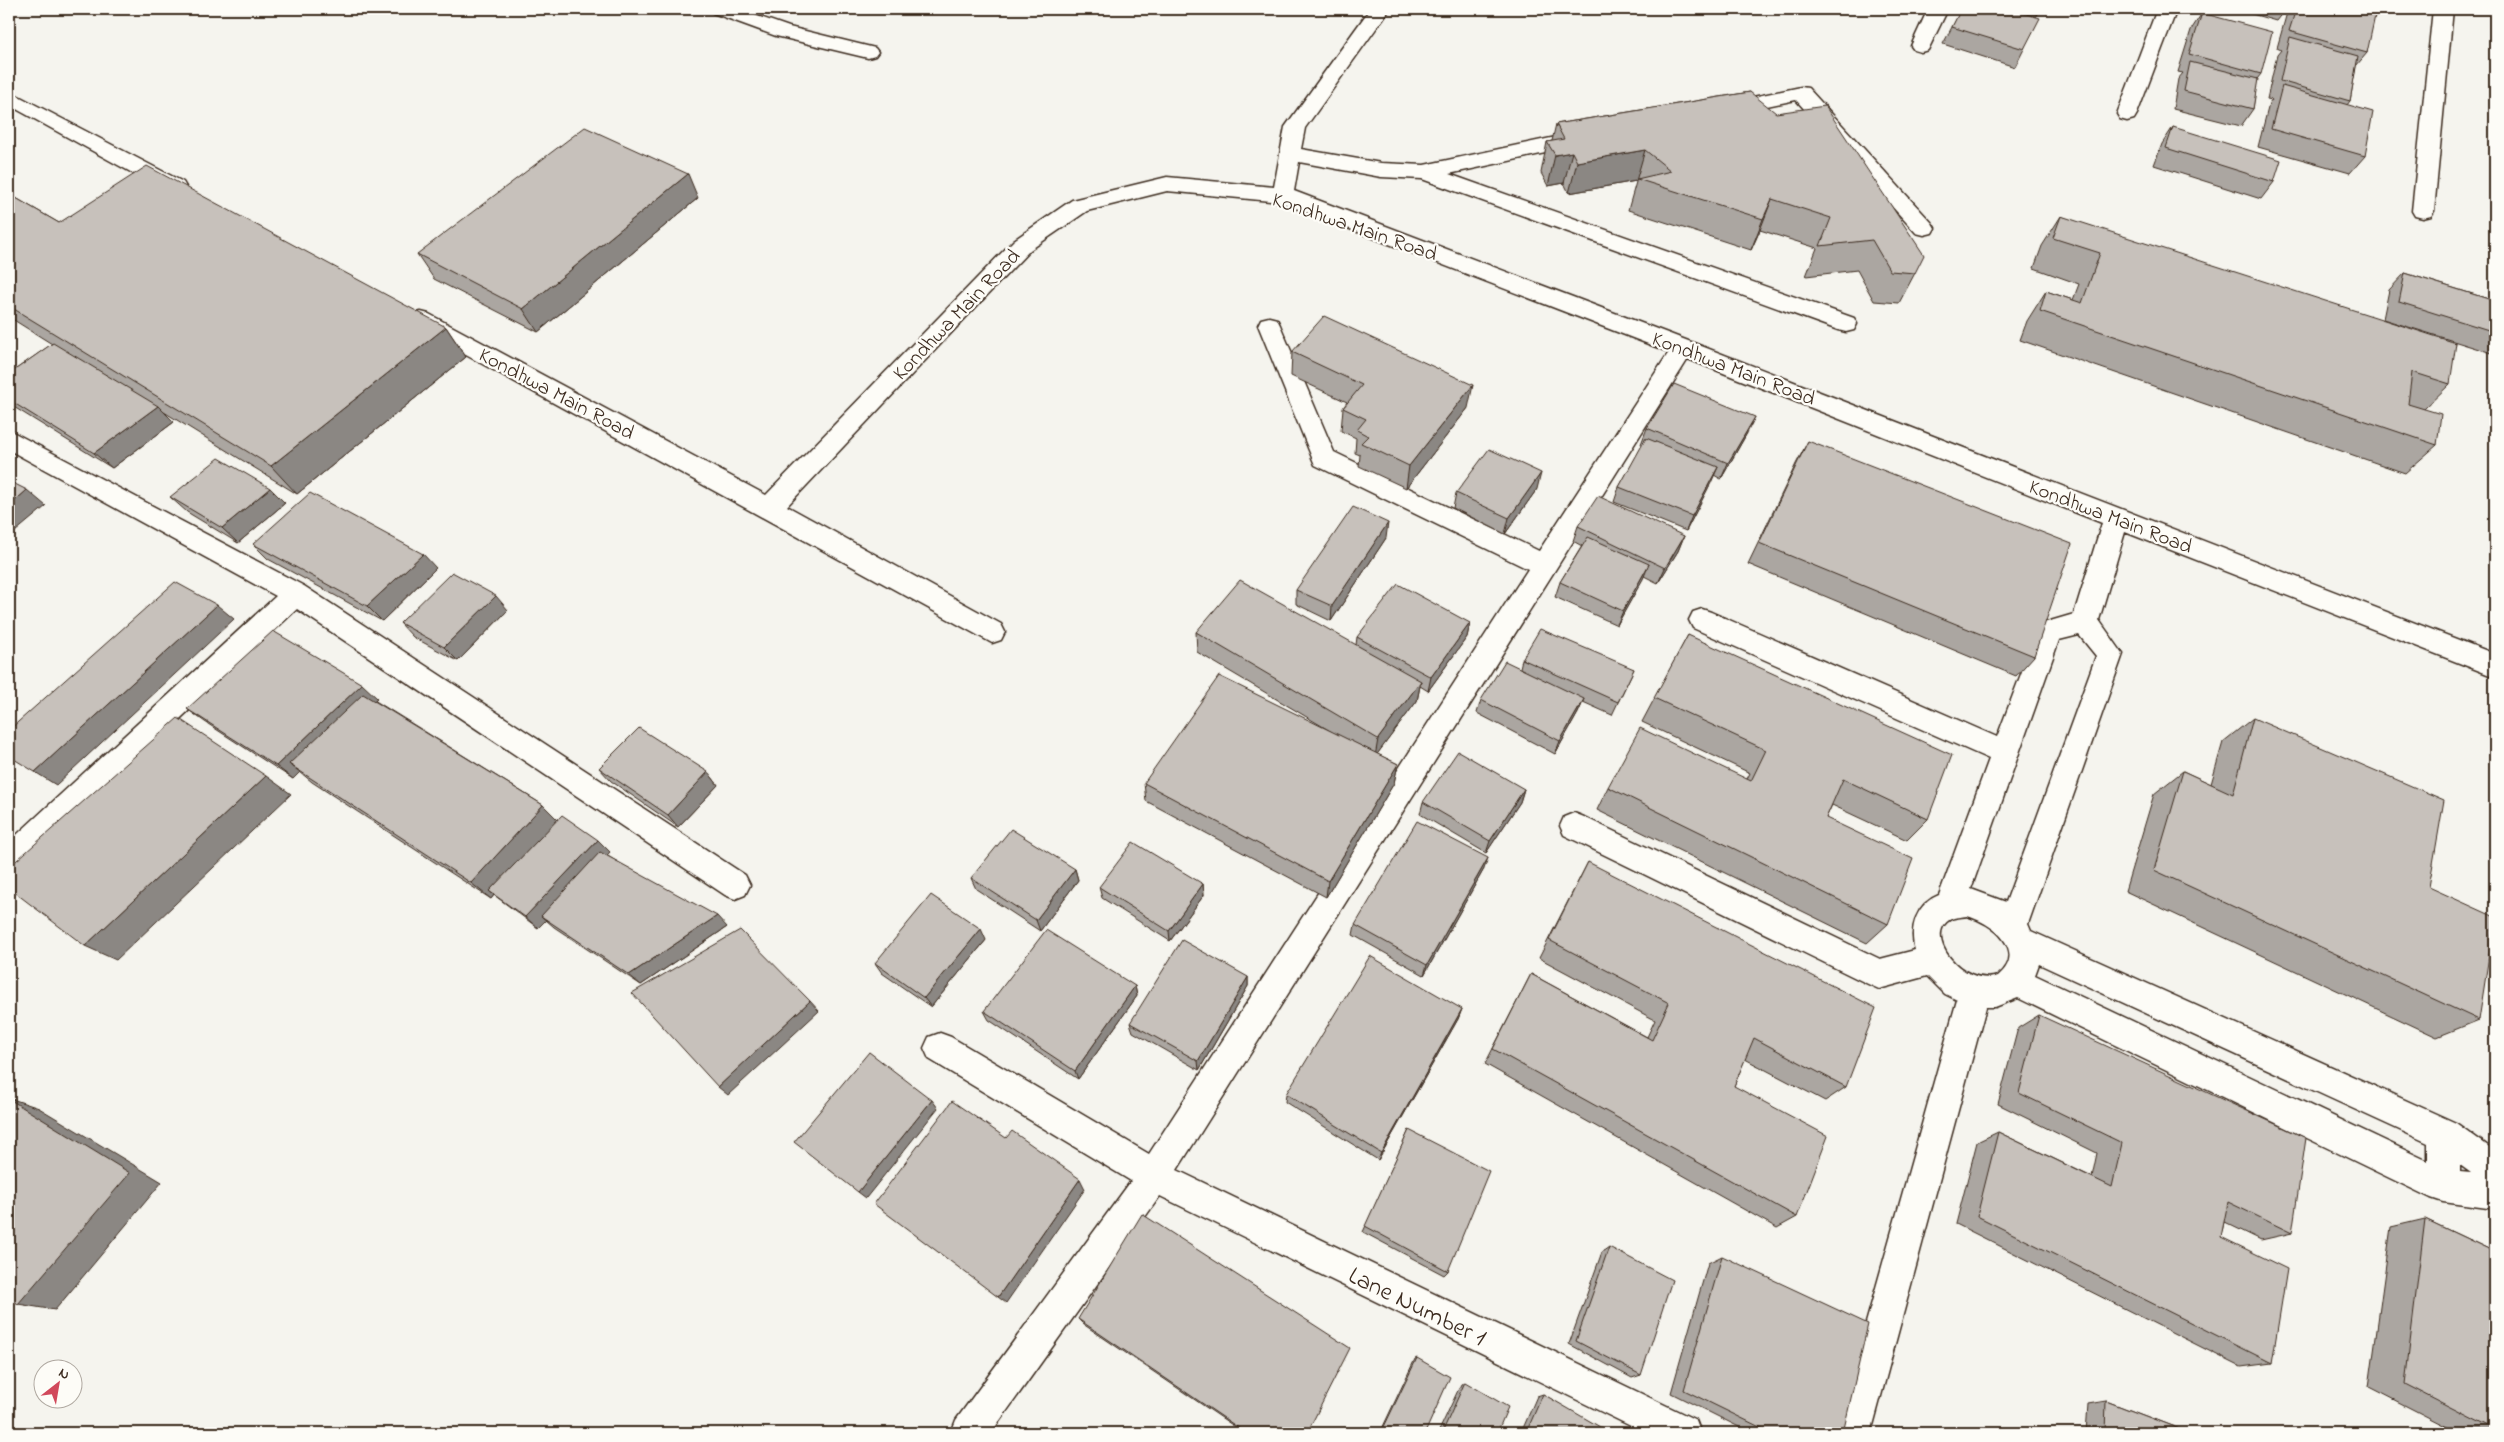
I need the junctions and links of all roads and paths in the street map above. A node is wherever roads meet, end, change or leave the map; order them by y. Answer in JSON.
{"nodes":[{"id":1,"x":720,"y":9,"type":"edge"},
{"id":2,"x":1380,"y":9,"type":"edge"},
{"id":3,"x":1938,"y":9,"type":"edge"},
{"id":4,"x":2167,"y":9,"type":"edge"},
{"id":5,"x":2443,"y":9,"type":"edge"},
{"id":6,"x":1922,"y":46,"type":"dead end"},
{"id":7,"x":868,"y":52,"type":"dead end"},
{"id":8,"x":9,"y":98,"type":"edge"},
{"id":9,"x":1704,"y":113,"type":"edge"},
{"id":10,"x":2127,"y":114,"type":"dead end"},
{"id":11,"x":1608,"y":134,"type":"edge"},
{"id":12,"x":1290,"y":154,"type":"junction"},
{"id":13,"x":1424,"y":172,"type":"junction"},
{"id":14,"x":1283,"y":195,"type":"junction"},
{"id":15,"x":193,"y":197,"type":"edge"},
{"id":16,"x":2422,"y":211,"type":"dead end"},
{"id":17,"x":1924,"y":228,"type":"dead end"},
{"id":18,"x":403,"y":311,"type":"edge"},
{"id":19,"x":1846,"y":324,"type":"dead end"},
{"id":20,"x":1269,"y":325,"type":"dead end"},
{"id":21,"x":1683,"y":348,"type":"junction"},
{"id":22,"x":9,"y":439,"type":"edge"},
{"id":23,"x":769,"y":508,"type":"junction"},
{"id":24,"x":2116,"y":518,"type":"junction"},
{"id":25,"x":1545,"y":566,"type":"junction"},
{"id":26,"x":295,"y":594,"type":"junction"},
{"id":27,"x":1702,"y":620,"type":"dead end"},
{"id":28,"x":2085,"y":622,"type":"junction"},
{"id":29,"x":992,"y":632,"type":"dead end"},
{"id":30,"x":2495,"y":666,"type":"edge"},
{"id":31,"x":2005,"y":753,"type":"junction"},
{"id":32,"x":1574,"y":826,"type":"dead end"},
{"id":33,"x":9,"y":861,"type":"edge"},
{"id":34,"x":735,"y":885,"type":"dead end"},
{"id":35,"x":1951,"y":903,"type":"junction"},
{"id":36,"x":2016,"y":933,"type":"junction"},
{"id":37,"x":1932,"y":960,"type":"junction"},
{"id":38,"x":2017,"y":982,"type":"junction"},
{"id":39,"x":1975,"y":992,"type":"junction"},
{"id":40,"x":940,"y":1048,"type":"dead end"},
{"id":41,"x":2445,"y":1134,"type":"junction"},
{"id":42,"x":2495,"y":1171,"type":"edge"},
{"id":43,"x":1154,"y":1176,"type":"junction"},
{"id":44,"x":2443,"y":1186,"type":"junction"},
{"id":45,"x":2495,"y":1193,"type":"edge"},
{"id":46,"x":969,"y":1433,"type":"edge"},
{"id":47,"x":1683,"y":1433,"type":"edge"},
{"id":48,"x":1853,"y":1433,"type":"edge"}],
"edges":[{"from":1,"to":7,"type":"street"},
{"from":2,"to":12,"type":"street"},
{"from":3,"to":6,"type":"street"},
{"from":4,"to":10,"type":"street"},
{"from":5,"to":16,"type":"street"},
{"from":8,"to":15,"type":"street"},
{"from":9,"to":17,"type":"street"},
{"from":11,"to":13,"type":"street"},
{"from":12,"to":13,"type":"street"},
{"from":12,"to":14,"type":"street"},
{"from":13,"to":19,"type":"street"},
{"from":14,"to":21,"type":"street","name":"Kondhwa Main Road"},
{"from":14,"to":23,"type":"street","name":"Kondhwa Main Road"},
{"from":18,"to":23,"type":"street","name":"Kondhwa Main Road"},
{"from":20,"to":25,"type":"street"},
{"from":21,"to":24,"type":"street","name":"Kondhwa Main Road"},
{"from":21,"to":25,"type":"street"},
{"from":22,"to":26,"type":"street"},
{"from":23,"to":29,"type":"street"},
{"from":24,"to":28,"type":"street"},
{"from":24,"to":30,"type":"street","name":"Kondhwa Main Road"},
{"from":25,"to":43,"type":"street"},
{"from":26,"to":33,"type":"street"},
{"from":26,"to":34,"type":"street"},
{"from":27,"to":31,"type":"street"},
{"from":28,"to":31,"type":"street"},
{"from":28,"to":36,"type":"street"},
{"from":31,"to":35,"type":"street"},
{"from":32,"to":37,"type":"street"},
{"from":35,"to":36,"type":"street"},
{"from":35,"to":37,"type":"street"},
{"from":36,"to":38,"type":"street"},
{"from":36,"to":41,"type":"street"},
{"from":37,"to":39,"type":"street"},
{"from":38,"to":39,"type":"street"},
{"from":38,"to":44,"type":"street"},
{"from":39,"to":48,"type":"street"},
{"from":40,"to":43,"type":"street","name":"Lane Number 1"},
{"from":41,"to":42,"type":"street"},
{"from":41,"to":44,"type":"street"},
{"from":43,"to":46,"type":"street"},
{"from":43,"to":47,"type":"street","name":"Lane Number 1"},
{"from":44,"to":45,"type":"street"}]}
